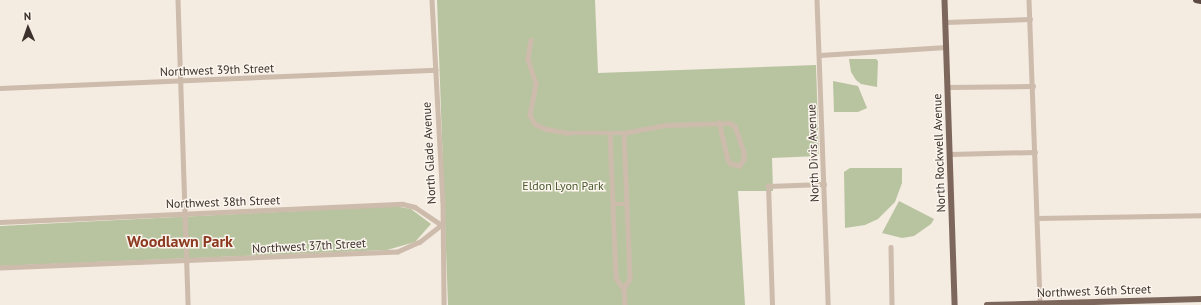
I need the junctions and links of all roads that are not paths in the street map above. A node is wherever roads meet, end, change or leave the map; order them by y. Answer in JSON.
{"nodes":[{"id":1,"x":178,"y":0,"type":"edge"},
{"id":2,"x":432,"y":0,"type":"edge"},
{"id":3,"x":817,"y":0,"type":"edge"},
{"id":4,"x":944,"y":0,"type":"edge"},
{"id":5,"x":1029,"y":0,"type":"edge"},
{"id":6,"x":1196,"y":0,"type":"edge"},
{"id":7,"x":1201,"y":1,"type":"edge"},
{"id":8,"x":1030,"y":19,"type":"junction"},
{"id":9,"x":946,"y":22,"type":"junction"},
{"id":10,"x":531,"y":40,"type":"dead end"},
{"id":11,"x":946,"y":47,"type":"junction"},
{"id":12,"x":820,"y":54,"type":"junction"},
{"id":13,"x":436,"y":70,"type":"junction"},
{"id":14,"x":182,"y":81,"type":"junction"},
{"id":15,"x":1033,"y":86,"type":"junction"},
{"id":16,"x":948,"y":87,"type":"junction"},
{"id":17,"x":0,"y":88,"type":"edge"},
{"id":18,"x":719,"y":123,"type":"junction"},
{"id":19,"x":610,"y":133,"type":"junction"},
{"id":20,"x":624,"y":133,"type":"junction"},
{"id":21,"x":1034,"y":152,"type":"junction"},
{"id":22,"x":951,"y":154,"type":"junction"},
{"id":23,"x":824,"y":184,"type":"junction"},
{"id":24,"x":613,"y":204,"type":"junction"},
{"id":25,"x":627,"y":204,"type":"junction"},
{"id":26,"x":185,"y":213,"type":"junction"},
{"id":27,"x":1201,"y":215,"type":"edge"},
{"id":28,"x":1037,"y":218,"type":"junction"},
{"id":29,"x":0,"y":222,"type":"edge"},
{"id":30,"x":442,"y":225,"type":"junction"},
{"id":31,"x":891,"y":247,"type":"dead end"},
{"id":32,"x":186,"y":262,"type":"junction"},
{"id":33,"x":0,"y":268,"type":"edge"},
{"id":34,"x":624,"y":289,"type":"junction"},
{"id":35,"x":1201,"y":299,"type":"edge"},
{"id":36,"x":1040,"y":303,"type":"junction"},
{"id":37,"x":1083,"y":303,"type":"edge"},
{"id":38,"x":188,"y":305,"type":"edge"},
{"id":39,"x":444,"y":305,"type":"edge"},
{"id":40,"x":625,"y":305,"type":"edge"},
{"id":41,"x":772,"y":305,"type":"edge"},
{"id":42,"x":828,"y":305,"type":"edge"},
{"id":43,"x":892,"y":305,"type":"edge"},
{"id":44,"x":956,"y":305,"type":"edge"},
{"id":45,"x":987,"y":305,"type":"edge"}],
"edges":[{"from":1,"to":14,"type":"street"},
{"from":2,"to":13,"type":"street","name":"North Glade Avenue"},
{"from":3,"to":12,"type":"street","name":"North Divis Avenue"},
{"from":4,"to":9,"type":"main road","name":"North Rockwell Avenue"},
{"from":5,"to":8,"type":"street"},
{"from":6,"to":7,"type":"highway"},
{"from":8,"to":9,"type":"street"},
{"from":8,"to":15,"type":"street"},
{"from":9,"to":11,"type":"main road","name":"North Rockwell Avenue"},
{"from":10,"to":19,"type":"street"},
{"from":11,"to":12,"type":"street"},
{"from":11,"to":16,"type":"main road","name":"North Rockwell Avenue"},
{"from":12,"to":23,"type":"street","name":"North Divis Avenue"},
{"from":13,"to":14,"type":"street","name":"Northwest 39th Street"},
{"from":13,"to":30,"type":"street","name":"North Glade Avenue"},
{"from":14,"to":17,"type":"street","name":"Northwest 39th Street"},
{"from":14,"to":26,"type":"street"},
{"from":15,"to":16,"type":"street"},
{"from":15,"to":21,"type":"street"},
{"from":16,"to":22,"type":"main road","name":"North Rockwell Avenue"},
{"from":18,"to":18,"type":"street"},
{"from":18,"to":20,"type":"street"},
{"from":19,"to":20,"type":"street"},
{"from":19,"to":24,"type":"street"},
{"from":20,"to":25,"type":"street"},
{"from":21,"to":22,"type":"street"},
{"from":21,"to":28,"type":"street"},
{"from":22,"to":44,"type":"main road","name":"North Rockwell Avenue"},
{"from":23,"to":41,"type":"street"},
{"from":23,"to":42,"type":"street","name":"North Divis Avenue"},
{"from":24,"to":25,"type":"street"},
{"from":24,"to":34,"type":"street"},
{"from":25,"to":34,"type":"street"},
{"from":26,"to":29,"type":"street","name":"Northwest 38th Street"},
{"from":26,"to":30,"type":"street","name":"Northwest 38th Street"},
{"from":26,"to":32,"type":"street"},
{"from":27,"to":28,"type":"street"},
{"from":28,"to":36,"type":"street"},
{"from":30,"to":32,"type":"street","name":"Northwest 37th Street"},
{"from":30,"to":39,"type":"street","name":"North Glade Avenue"},
{"from":31,"to":43,"type":"street"},
{"from":32,"to":33,"type":"street","name":"Northwest 37th Street"},
{"from":32,"to":38,"type":"street"},
{"from":34,"to":40,"type":"street"},
{"from":35,"to":37,"type":"main road","name":"Northwest 36th Street"},
{"from":36,"to":37,"type":"main road","name":"Northwest 36th Street"},
{"from":36,"to":45,"type":"main road","name":"Northwest 36th Street"}]}
